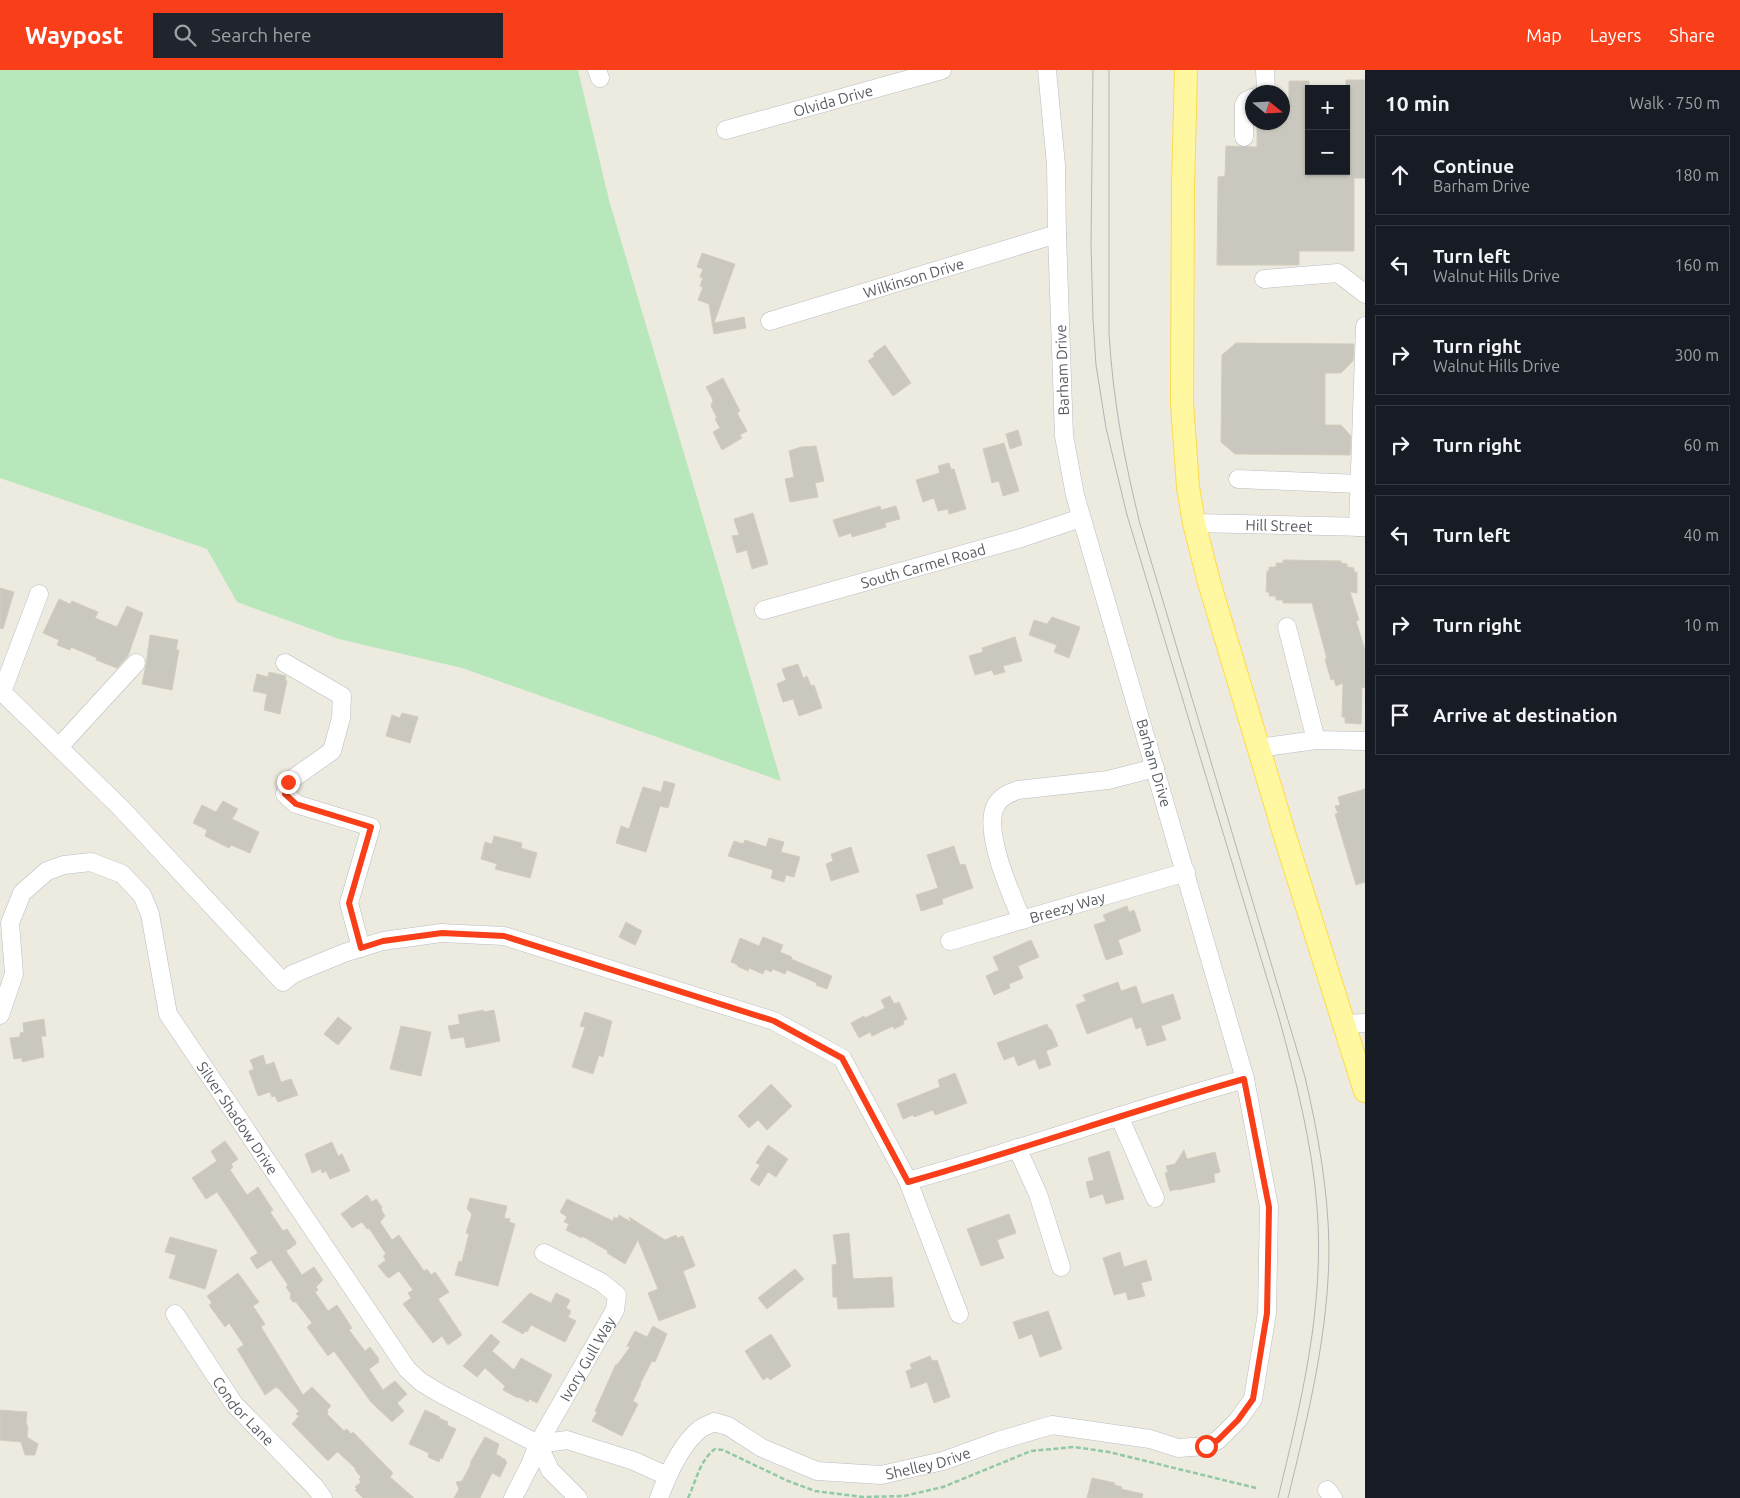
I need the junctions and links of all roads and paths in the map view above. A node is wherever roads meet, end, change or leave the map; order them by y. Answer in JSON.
{"nodes":[{"id":1,"x":942,"y":70,"type":"edge"},
{"id":2,"x":1047,"y":70,"type":"edge"},
{"id":3,"x":1186,"y":70,"type":"edge"},
{"id":4,"x":1266,"y":70,"type":"edge"},
{"id":5,"x":1266,"y":85,"type":"edge"},
{"id":6,"x":1245,"y":103,"type":"edge"},
{"id":7,"x":726,"y":130,"type":"dead end"},
{"id":8,"x":1244,"y":137,"type":"dead end"},
{"id":9,"x":1056,"y":234,"type":"junction"},
{"id":10,"x":1264,"y":279,"type":"dead end"},
{"id":11,"x":1365,"y":294,"type":"edge"},
{"id":12,"x":770,"y":321,"type":"dead end"},
{"id":13,"x":1365,"y":326,"type":"edge"},
{"id":14,"x":1238,"y":478,"type":"dead end"},
{"id":15,"x":1359,"y":484,"type":"junction"},
{"id":16,"x":1081,"y":518,"type":"junction"},
{"id":17,"x":1194,"y":523,"type":"junction"},
{"id":18,"x":1362,"y":527,"type":"edge"},
{"id":19,"x":39,"y":594,"type":"dead end"},
{"id":20,"x":764,"y":610,"type":"dead end"},
{"id":21,"x":1287,"y":626,"type":"dead end"},
{"id":22,"x":136,"y":663,"type":"dead end"},
{"id":23,"x":286,"y":663,"type":"dead end"},
{"id":24,"x":1316,"y":740,"type":"junction"},
{"id":25,"x":1365,"y":741,"type":"edge"},
{"id":26,"x":59,"y":747,"type":"junction"},
{"id":27,"x":1259,"y":748,"type":"junction"},
{"id":28,"x":1155,"y":768,"type":"junction"},
{"id":29,"x":1186,"y":872,"type":"junction"},
{"id":30,"x":6,"y":911,"type":"edge"},
{"id":31,"x":1022,"y":920,"type":"junction"},
{"id":32,"x":950,"y":940,"type":"dead end"},
{"id":33,"x":361,"y":948,"type":"junction"},
{"id":34,"x":0,"y":1015,"type":"edge"},
{"id":35,"x":1355,"y":1023,"type":"edge"},
{"id":36,"x":1244,"y":1079,"type":"junction"},
{"id":37,"x":1365,"y":1091,"type":"edge"},
{"id":38,"x":1119,"y":1116,"type":"junction"},
{"id":39,"x":1017,"y":1148,"type":"junction"},
{"id":40,"x":908,"y":1182,"type":"junction"},
{"id":41,"x":1155,"y":1198,"type":"dead end"},
{"id":42,"x":544,"y":1253,"type":"dead end"},
{"id":43,"x":1061,"y":1267,"type":"dead end"},
{"id":44,"x":175,"y":1314,"type":"dead end"},
{"id":45,"x":959,"y":1314,"type":"dead end"},
{"id":46,"x":1218,"y":1440,"type":"joint"},
{"id":47,"x":538,"y":1444,"type":"junction"},
{"id":48,"x":667,"y":1476,"type":"junction"},
{"id":49,"x":323,"y":1498,"type":"edge"},
{"id":50,"x":513,"y":1498,"type":"edge"},
{"id":51,"x":578,"y":1498,"type":"edge"},
{"id":52,"x":659,"y":1498,"type":"edge"}],
"edges":[{"from":1,"to":7,"type":"street","name":"Olvida Drive"},
{"from":2,"to":9,"type":"street","name":"Barham Drive"},
{"from":3,"to":17,"type":"main road"},
{"from":4,"to":5,"type":"street"},
{"from":6,"to":8,"type":"street"},
{"from":9,"to":12,"type":"street","name":"Wilkinson Drive"},
{"from":9,"to":16,"type":"street","name":"Barham Drive"},
{"from":10,"to":11,"type":"street"},
{"from":13,"to":15,"type":"street"},
{"from":14,"to":15,"type":"street"},
{"from":15,"to":18,"type":"street"},
{"from":16,"to":20,"type":"street","name":"South Carmel Road"},
{"from":16,"to":28,"type":"street","name":"Barham Drive"},
{"from":17,"to":18,"type":"street","name":"Hill Street"},
{"from":17,"to":27,"type":"main road"},
{"from":19,"to":26,"type":"street"},
{"from":21,"to":24,"type":"street"},
{"from":22,"to":26,"type":"street"},
{"from":23,"to":33,"type":"street"},
{"from":24,"to":25,"type":"street"},
{"from":24,"to":27,"type":"street"},
{"from":26,"to":33,"type":"street"},
{"from":27,"to":35,"type":"main road"},
{"from":28,"to":29,"type":"street","name":"Barham Drive"},
{"from":28,"to":31,"type":"street"},
{"from":29,"to":31,"type":"street","name":"Breezy Way"},
{"from":29,"to":36,"type":"street","name":"Barham Drive"},
{"from":30,"to":34,"type":"street","name":"Silver Shadow Drive"},
{"from":30,"to":47,"type":"street","name":"Silver Shadow Drive"},
{"from":31,"to":32,"type":"street","name":"Breezy Way"},
{"from":33,"to":40,"type":"street"},
{"from":35,"to":37,"type":"main road"},
{"from":36,"to":38,"type":"street"},
{"from":36,"to":46,"type":"street","name":"Barham Drive"},
{"from":38,"to":39,"type":"street"},
{"from":38,"to":41,"type":"street"},
{"from":39,"to":40,"type":"street"},
{"from":39,"to":43,"type":"street"},
{"from":40,"to":45,"type":"street"},
{"from":42,"to":47,"type":"street","name":"Ivory Gull Way"},
{"from":44,"to":49,"type":"street","name":"Condor Lane"},
{"from":46,"to":48,"type":"street","name":"Shelley Drive"},
{"from":47,"to":48,"type":"street"},
{"from":47,"to":50,"type":"street"},
{"from":47,"to":51,"type":"street"},
{"from":48,"to":52,"type":"street","name":"Shelley Drive"}]}
